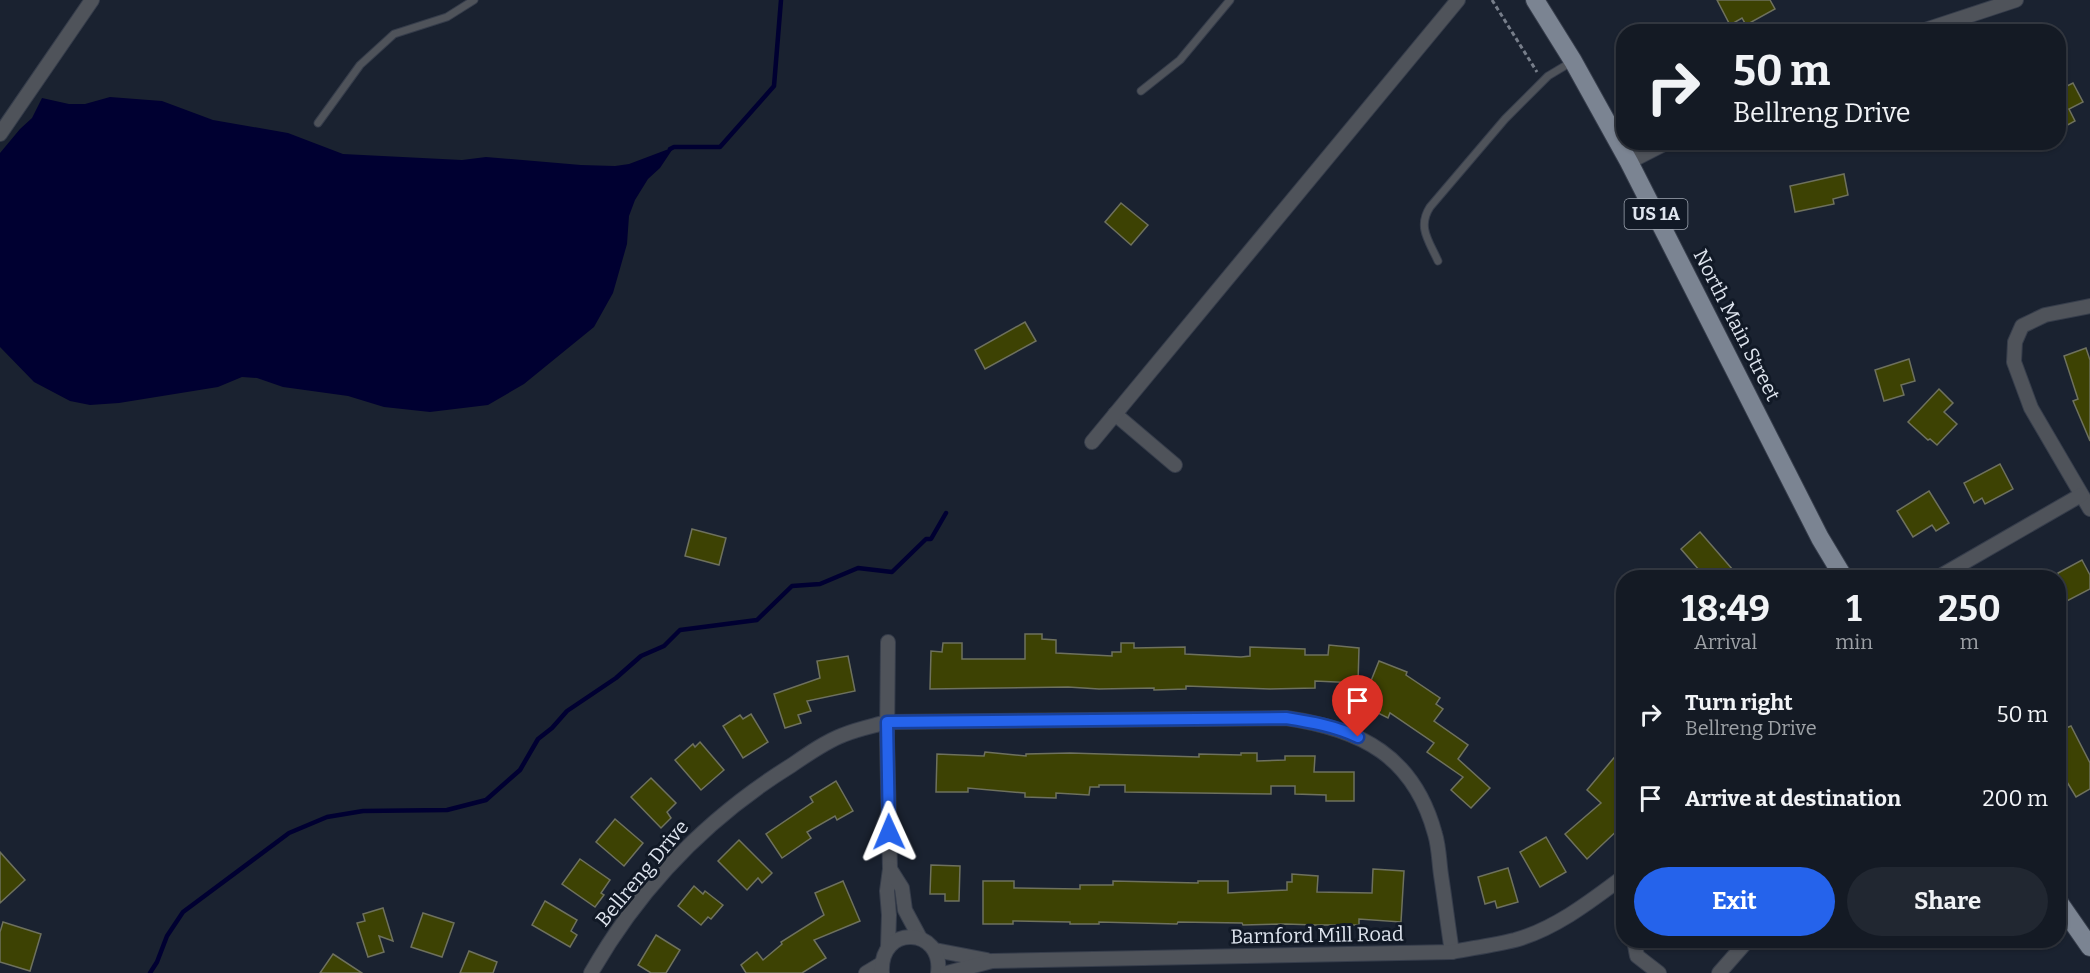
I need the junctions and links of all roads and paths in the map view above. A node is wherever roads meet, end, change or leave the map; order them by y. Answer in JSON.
{"nodes":[{"id":1,"x":92,"y":0,"type":"edge"},
{"id":2,"x":474,"y":0,"type":"edge"},
{"id":3,"x":1230,"y":0,"type":"edge"},
{"id":4,"x":1458,"y":0,"type":"edge"},
{"id":5,"x":1492,"y":0,"type":"edge"},
{"id":6,"x":1534,"y":0,"type":"edge"},
{"id":7,"x":2016,"y":0,"type":"edge"},
{"id":8,"x":1943,"y":24,"type":"edge"},
{"id":9,"x":1573,"y":61,"type":"junction"},
{"id":10,"x":1537,"y":72,"type":"dead end"},
{"id":11,"x":1141,"y":91,"type":"dead end"},
{"id":12,"x":318,"y":123,"type":"dead end"},
{"id":13,"x":0,"y":134,"type":"edge"},
{"id":14,"x":1616,"y":139,"type":"edge"},
{"id":15,"x":1622,"y":150,"type":"edge"},
{"id":16,"x":1652,"y":150,"type":"edge"},
{"id":17,"x":1629,"y":162,"type":"junction"},
{"id":18,"x":1438,"y":261,"type":"dead end"},
{"id":19,"x":2090,"y":306,"type":"edge"},
{"id":20,"x":1115,"y":414,"type":"junction"},
{"id":21,"x":1092,"y":442,"type":"dead end"},
{"id":22,"x":1175,"y":465,"type":"dead end"},
{"id":23,"x":2081,"y":495,"type":"junction"},
{"id":24,"x":2090,"y":509,"type":"edge"},
{"id":25,"x":1839,"y":570,"type":"edge"},
{"id":26,"x":1951,"y":570,"type":"edge"},
{"id":27,"x":888,"y":642,"type":"dead end"},
{"id":28,"x":887,"y":722,"type":"junction"},
{"id":29,"x":890,"y":868,"type":"junction"},
{"id":30,"x":1616,"y":883,"type":"edge"},
{"id":31,"x":2066,"y":912,"type":"edge"},
{"id":32,"x":920,"y":938,"type":"junction"},
{"id":33,"x":888,"y":947,"type":"junction"},
{"id":34,"x":2090,"y":947,"type":"edge"},
{"id":35,"x":1636,"y":948,"type":"edge"},
{"id":36,"x":1741,"y":948,"type":"edge"},
{"id":37,"x":935,"y":950,"type":"junction"},
{"id":38,"x":1452,"y":952,"type":"junction"},
{"id":39,"x":992,"y":961,"type":"junction"},
{"id":40,"x":881,"y":968,"type":"edge"},
{"id":41,"x":591,"y":973,"type":"edge"},
{"id":42,"x":866,"y":973,"type":"edge"},
{"id":43,"x":938,"y":973,"type":"edge"},
{"id":44,"x":947,"y":973,"type":"edge"},
{"id":45,"x":1659,"y":973,"type":"edge"},
{"id":46,"x":1719,"y":973,"type":"edge"}],
"edges":[{"from":1,"to":13,"type":"street"},
{"from":2,"to":12,"type":"lane"},
{"from":3,"to":11,"type":"lane"},
{"from":4,"to":20,"type":"street"},
{"from":5,"to":10,"type":"path"},
{"from":6,"to":9,"type":"main road","name":"North Main Street","number":"US 1A"},
{"from":7,"to":8,"type":"street"},
{"from":9,"to":14,"type":"main road","name":"North Main Street","number":"US 1A"},
{"from":9,"to":18,"type":"lane"},
{"from":15,"to":17,"type":"main road","name":"North Main Street","number":"US 1A"},
{"from":16,"to":17,"type":"street"},
{"from":17,"to":25,"type":"main road","name":"North Main Street","number":"US 1A"},
{"from":19,"to":23,"type":"street"},
{"from":20,"to":21,"type":"street"},
{"from":20,"to":22,"type":"street"},
{"from":23,"to":24,"type":"street"},
{"from":23,"to":26,"type":"street"},
{"from":27,"to":28,"type":"street"},
{"from":28,"to":29,"type":"street"},
{"from":28,"to":38,"type":"street","name":"Bellreng Drive"},
{"from":28,"to":41,"type":"street","name":"Bellreng Drive"},
{"from":29,"to":32,"type":"street"},
{"from":29,"to":33,"type":"street"},
{"from":30,"to":38,"type":"street","name":"Barnford Mill Road"},
{"from":31,"to":34,"type":"main road"},
{"from":32,"to":33,"type":"street"},
{"from":32,"to":37,"type":"street","name":"Barnford Mill Road"},
{"from":33,"to":40,"type":"street"},
{"from":35,"to":45,"type":"street"},
{"from":36,"to":46,"type":"street"},
{"from":37,"to":39,"type":"street","name":"Barnford Mill Road"},
{"from":37,"to":43,"type":"street"},
{"from":38,"to":39,"type":"street","name":"Barnford Mill Road"},
{"from":39,"to":44,"type":"street","name":"Barnford Mill Road"},
{"from":40,"to":42,"type":"street"}]}
